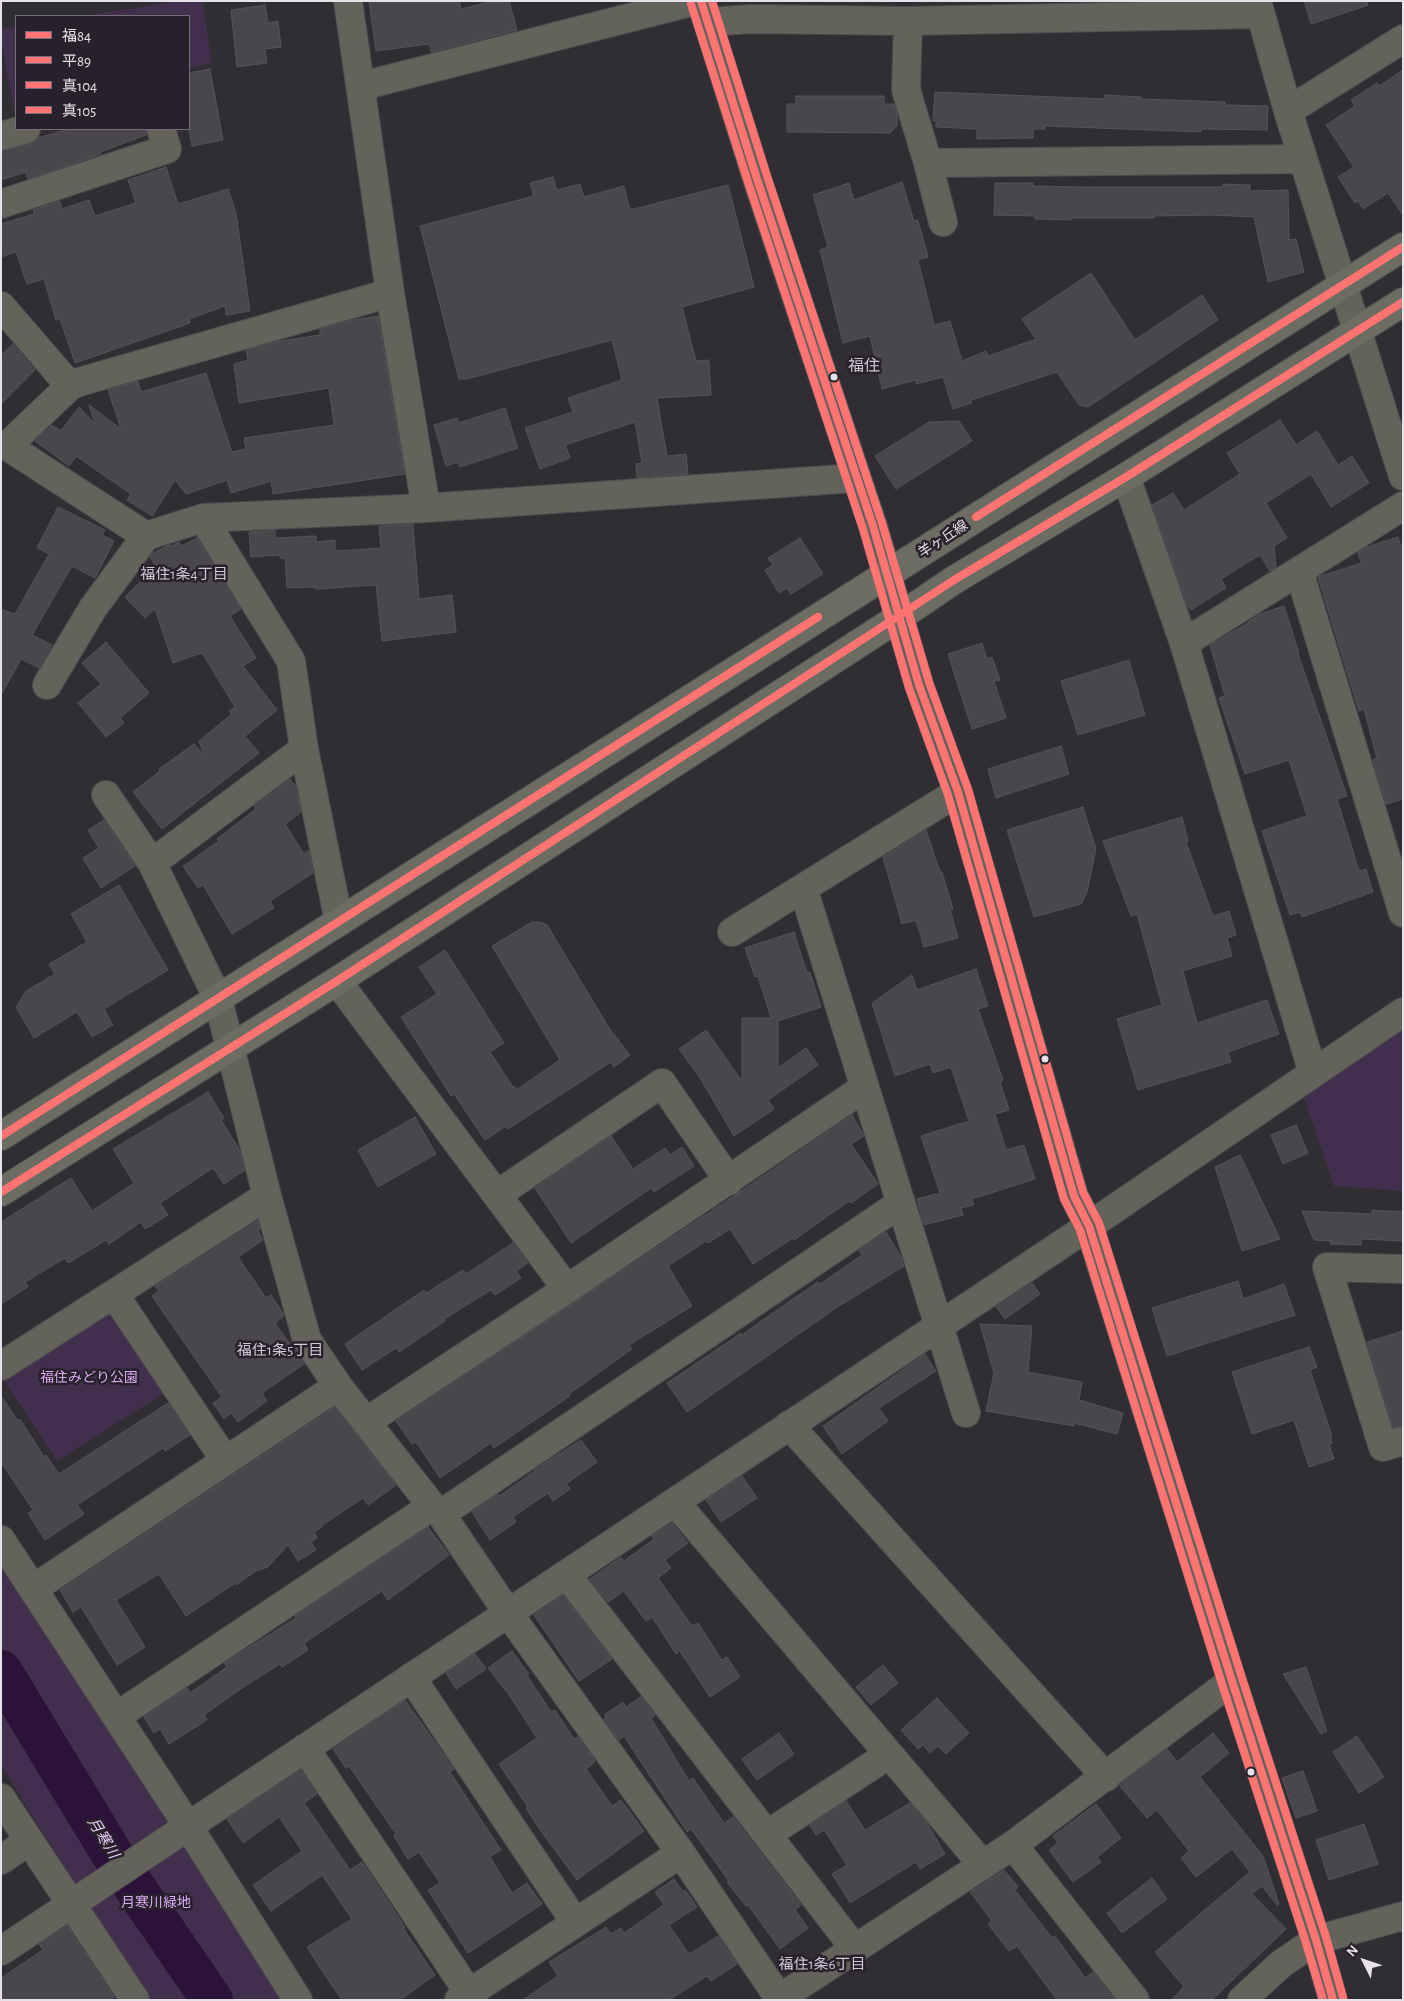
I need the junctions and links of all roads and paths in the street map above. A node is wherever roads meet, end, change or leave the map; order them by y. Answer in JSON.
{"nodes":[{"id":1,"x":348,"y":1,"type":"edge"},
{"id":2,"x":701,"y":8,"type":"edge"},
{"id":3,"x":1258,"y":8,"type":"edge"},
{"id":4,"x":908,"y":20,"type":"junction"},
{"id":5,"x":1403,"y":39,"type":"edge"},
{"id":6,"x":362,"y":86,"type":"junction"},
{"id":7,"x":1288,"y":111,"type":"junction"},
{"id":8,"x":22,"y":130,"type":"edge"},
{"id":9,"x":161,"y":130,"type":"edge"},
{"id":10,"x":1,"y":136,"type":"edge"},
{"id":11,"x":1303,"y":159,"type":"junction"},
{"id":12,"x":928,"y":163,"type":"junction"},
{"id":13,"x":1,"y":204,"type":"edge"},
{"id":14,"x":944,"y":222,"type":"dead end"},
{"id":15,"x":1403,"y":247,"type":"edge"},
{"id":16,"x":1343,"y":284,"type":"junction"},
{"id":17,"x":390,"y":293,"type":"junction"},
{"id":18,"x":1403,"y":302,"type":"edge"},
{"id":19,"x":1,"y":306,"type":"edge"},
{"id":20,"x":1357,"y":331,"type":"junction"},
{"id":21,"x":70,"y":386,"type":"junction"},
{"id":22,"x":4,"y":445,"type":"edge"},
{"id":23,"x":1403,"y":476,"type":"edge"},
{"id":24,"x":1126,"y":477,"type":"junction"},
{"id":25,"x":856,"y":478,"type":"junction"},
{"id":26,"x":1403,"y":506,"type":"edge"},
{"id":27,"x":426,"y":508,"type":"junction"},
{"id":28,"x":203,"y":518,"type":"junction"},
{"id":29,"x":146,"y":536,"type":"junction"},
{"id":30,"x":1299,"y":571,"type":"junction"},
{"id":31,"x":886,"y":575,"type":"junction"},
{"id":32,"x":898,"y":618,"type":"junction"},
{"id":33,"x":1184,"y":642,"type":"junction"},
{"id":34,"x":47,"y":684,"type":"dead end"},
{"id":35,"x":304,"y":748,"type":"junction"},
{"id":36,"x":958,"y":792,"type":"junction"},
{"id":37,"x":106,"y":795,"type":"dead end"},
{"id":38,"x":152,"y":863,"type":"junction"},
{"id":39,"x":803,"y":888,"type":"junction"},
{"id":40,"x":1403,"y":913,"type":"edge"},
{"id":41,"x":338,"y":922,"type":"junction"},
{"id":42,"x":732,"y":932,"type":"dead end"},
{"id":43,"x":337,"y":981,"type":"junction"},
{"id":44,"x":218,"y":1000,"type":"junction"},
{"id":45,"x":1403,"y":1012,"type":"edge"},
{"id":46,"x":230,"y":1048,"type":"junction"},
{"id":47,"x":1313,"y":1073,"type":"junction"},
{"id":48,"x":864,"y":1088,"type":"junction"},
{"id":49,"x":1,"y":1136,"type":"edge"},
{"id":50,"x":729,"y":1181,"type":"junction"},
{"id":51,"x":1,"y":1192,"type":"edge"},
{"id":52,"x":498,"y":1194,"type":"junction"},
{"id":53,"x":267,"y":1196,"type":"junction"},
{"id":54,"x":901,"y":1203,"type":"junction"},
{"id":55,"x":1089,"y":1226,"type":"junction"},
{"id":56,"x":1403,"y":1269,"type":"edge"},
{"id":57,"x":567,"y":1289,"type":"junction"},
{"id":58,"x":114,"y":1294,"type":"junction"},
{"id":59,"x":938,"y":1326,"type":"junction"},
{"id":60,"x":1,"y":1366,"type":"edge"},
{"id":61,"x":338,"y":1386,"type":"junction"},
{"id":62,"x":966,"y":1413,"type":"dead end"},
{"id":63,"x":366,"y":1422,"type":"junction"},
{"id":64,"x":789,"y":1425,"type":"junction"},
{"id":65,"x":1403,"y":1441,"type":"edge"},
{"id":66,"x":225,"y":1460,"type":"junction"},
{"id":67,"x":675,"y":1502,"type":"junction"},
{"id":68,"x":437,"y":1510,"type":"junction"},
{"id":69,"x":1,"y":1540,"type":"edge"},
{"id":70,"x":567,"y":1574,"type":"junction"},
{"id":71,"x":33,"y":1589,"type":"junction"},
{"id":72,"x":508,"y":1613,"type":"junction"},
{"id":73,"x":411,"y":1677,"type":"junction"},
{"id":74,"x":1232,"y":1681,"type":"junction"},
{"id":75,"x":117,"y":1716,"type":"junction"},
{"id":76,"x":305,"y":1748,"type":"junction"},
{"id":77,"x":888,"y":1755,"type":"junction"},
{"id":78,"x":1106,"y":1777,"type":"junction"},
{"id":79,"x":1,"y":1798,"type":"edge"},
{"id":80,"x":188,"y":1826,"type":"junction"},
{"id":81,"x":768,"y":1834,"type":"junction"},
{"id":82,"x":29,"y":1841,"type":"junction"},
{"id":83,"x":1013,"y":1846,"type":"junction"},
{"id":84,"x":681,"y":1853,"type":"junction"},
{"id":85,"x":1,"y":1860,"type":"edge"},
{"id":86,"x":983,"y":1865,"type":"junction"},
{"id":87,"x":83,"y":1897,"type":"junction"},
{"id":88,"x":1403,"y":1916,"type":"edge"},
{"id":89,"x":575,"y":1922,"type":"junction"},
{"id":90,"x":1316,"y":1940,"type":"junction"},
{"id":91,"x":855,"y":1948,"type":"junction"},
{"id":92,"x":1,"y":1952,"type":"edge"},
{"id":93,"x":464,"y":1996,"type":"edge"},
{"id":94,"x":778,"y":1999,"type":"edge"},
{"id":95,"x":135,"y":2000,"type":"edge"},
{"id":96,"x":298,"y":2000,"type":"edge"},
{"id":97,"x":1136,"y":2000,"type":"edge"},
{"id":98,"x":1242,"y":2000,"type":"edge"},
{"id":99,"x":1333,"y":2000,"type":"edge"}],
"edges":[{"from":1,"to":6,"type":"street"},
{"from":2,"to":4,"type":"street"},
{"from":2,"to":6,"type":"street"},
{"from":2,"to":25,"type":"street"},
{"from":3,"to":4,"type":"street"},
{"from":3,"to":7,"type":"street"},
{"from":4,"to":12,"type":"street"},
{"from":5,"to":7,"type":"street"},
{"from":6,"to":17,"type":"street"},
{"from":7,"to":11,"type":"street"},
{"from":8,"to":10,"type":"street"},
{"from":9,"to":13,"type":"street"},
{"from":11,"to":12,"type":"street"},
{"from":11,"to":16,"type":"street"},
{"from":12,"to":14,"type":"street"},
{"from":15,"to":16,"type":"main road","name":"羊ヶ丘線"},
{"from":16,"to":20,"type":"street"},
{"from":16,"to":31,"type":"main road","name":"羊ヶ丘線"},
{"from":17,"to":21,"type":"street"},
{"from":17,"to":27,"type":"street"},
{"from":18,"to":20,"type":"main road"},
{"from":19,"to":21,"type":"street"},
{"from":20,"to":23,"type":"street"},
{"from":20,"to":24,"type":"main road"},
{"from":21,"to":22,"type":"street"},
{"from":22,"to":29,"type":"street"},
{"from":24,"to":32,"type":"main road"},
{"from":24,"to":33,"type":"street"},
{"from":25,"to":27,"type":"street"},
{"from":25,"to":31,"type":"street"},
{"from":26,"to":30,"type":"street"},
{"from":27,"to":28,"type":"street"},
{"from":28,"to":29,"type":"street"},
{"from":28,"to":35,"type":"street"},
{"from":29,"to":34,"type":"street"},
{"from":30,"to":33,"type":"street"},
{"from":30,"to":40,"type":"street"},
{"from":31,"to":32,"type":"street"},
{"from":31,"to":41,"type":"main road","name":"羊ヶ丘線"},
{"from":32,"to":36,"type":"street"},
{"from":32,"to":43,"type":"main road"},
{"from":33,"to":47,"type":"street"},
{"from":35,"to":38,"type":"street"},
{"from":35,"to":41,"type":"street"},
{"from":36,"to":39,"type":"street"},
{"from":36,"to":55,"type":"street"},
{"from":37,"to":38,"type":"street"},
{"from":38,"to":44,"type":"street"},
{"from":39,"to":42,"type":"street"},
{"from":39,"to":48,"type":"street"},
{"from":41,"to":44,"type":"main road","name":"羊ヶ丘線"},
{"from":43,"to":46,"type":"main road"},
{"from":43,"to":52,"type":"street"},
{"from":44,"to":46,"type":"street"},
{"from":44,"to":49,"type":"main road","name":"羊ヶ丘線"},
{"from":45,"to":47,"type":"street"},
{"from":46,"to":51,"type":"main road"},
{"from":46,"to":53,"type":"street"},
{"from":47,"to":55,"type":"street"},
{"from":48,"to":50,"type":"street"},
{"from":48,"to":54,"type":"street"},
{"from":50,"to":52,"type":"street"},
{"from":50,"to":57,"type":"street"},
{"from":52,"to":57,"type":"street"},
{"from":53,"to":58,"type":"street"},
{"from":53,"to":61,"type":"street"},
{"from":54,"to":59,"type":"street"},
{"from":54,"to":68,"type":"street"},
{"from":55,"to":59,"type":"street"},
{"from":55,"to":74,"type":"street"},
{"from":56,"to":65,"type":"street"},
{"from":57,"to":63,"type":"street"},
{"from":58,"to":60,"type":"street"},
{"from":58,"to":66,"type":"street"},
{"from":59,"to":62,"type":"street"},
{"from":59,"to":64,"type":"street"},
{"from":61,"to":63,"type":"street"},
{"from":61,"to":66,"type":"street"},
{"from":63,"to":68,"type":"street"},
{"from":64,"to":67,"type":"street"},
{"from":64,"to":78,"type":"street"},
{"from":66,"to":71,"type":"street"},
{"from":67,"to":70,"type":"street"},
{"from":67,"to":77,"type":"street"},
{"from":68,"to":72,"type":"street"},
{"from":68,"to":75,"type":"street"},
{"from":69,"to":71,"type":"street"},
{"from":70,"to":72,"type":"street"},
{"from":70,"to":81,"type":"street"},
{"from":71,"to":75,"type":"street"},
{"from":72,"to":73,"type":"street"},
{"from":72,"to":84,"type":"street"},
{"from":73,"to":76,"type":"street"},
{"from":73,"to":89,"type":"street"},
{"from":74,"to":78,"type":"street"},
{"from":74,"to":90,"type":"street"},
{"from":75,"to":80,"type":"street"},
{"from":76,"to":80,"type":"street"},
{"from":76,"to":93,"type":"street"},
{"from":77,"to":81,"type":"street"},
{"from":77,"to":86,"type":"street"},
{"from":78,"to":83,"type":"street"},
{"from":79,"to":82,"type":"street"},
{"from":80,"to":87,"type":"street"},
{"from":80,"to":96,"type":"street"},
{"from":81,"to":91,"type":"street"},
{"from":82,"to":85,"type":"street"},
{"from":82,"to":87,"type":"street"},
{"from":83,"to":86,"type":"street"},
{"from":83,"to":97,"type":"street"},
{"from":84,"to":89,"type":"street"},
{"from":84,"to":94,"type":"street"},
{"from":86,"to":91,"type":"street"},
{"from":87,"to":92,"type":"street"},
{"from":87,"to":95,"type":"street"},
{"from":88,"to":90,"type":"street"},
{"from":89,"to":93,"type":"street"},
{"from":90,"to":98,"type":"street"},
{"from":90,"to":99,"type":"street"},
{"from":91,"to":94,"type":"street"}]}
